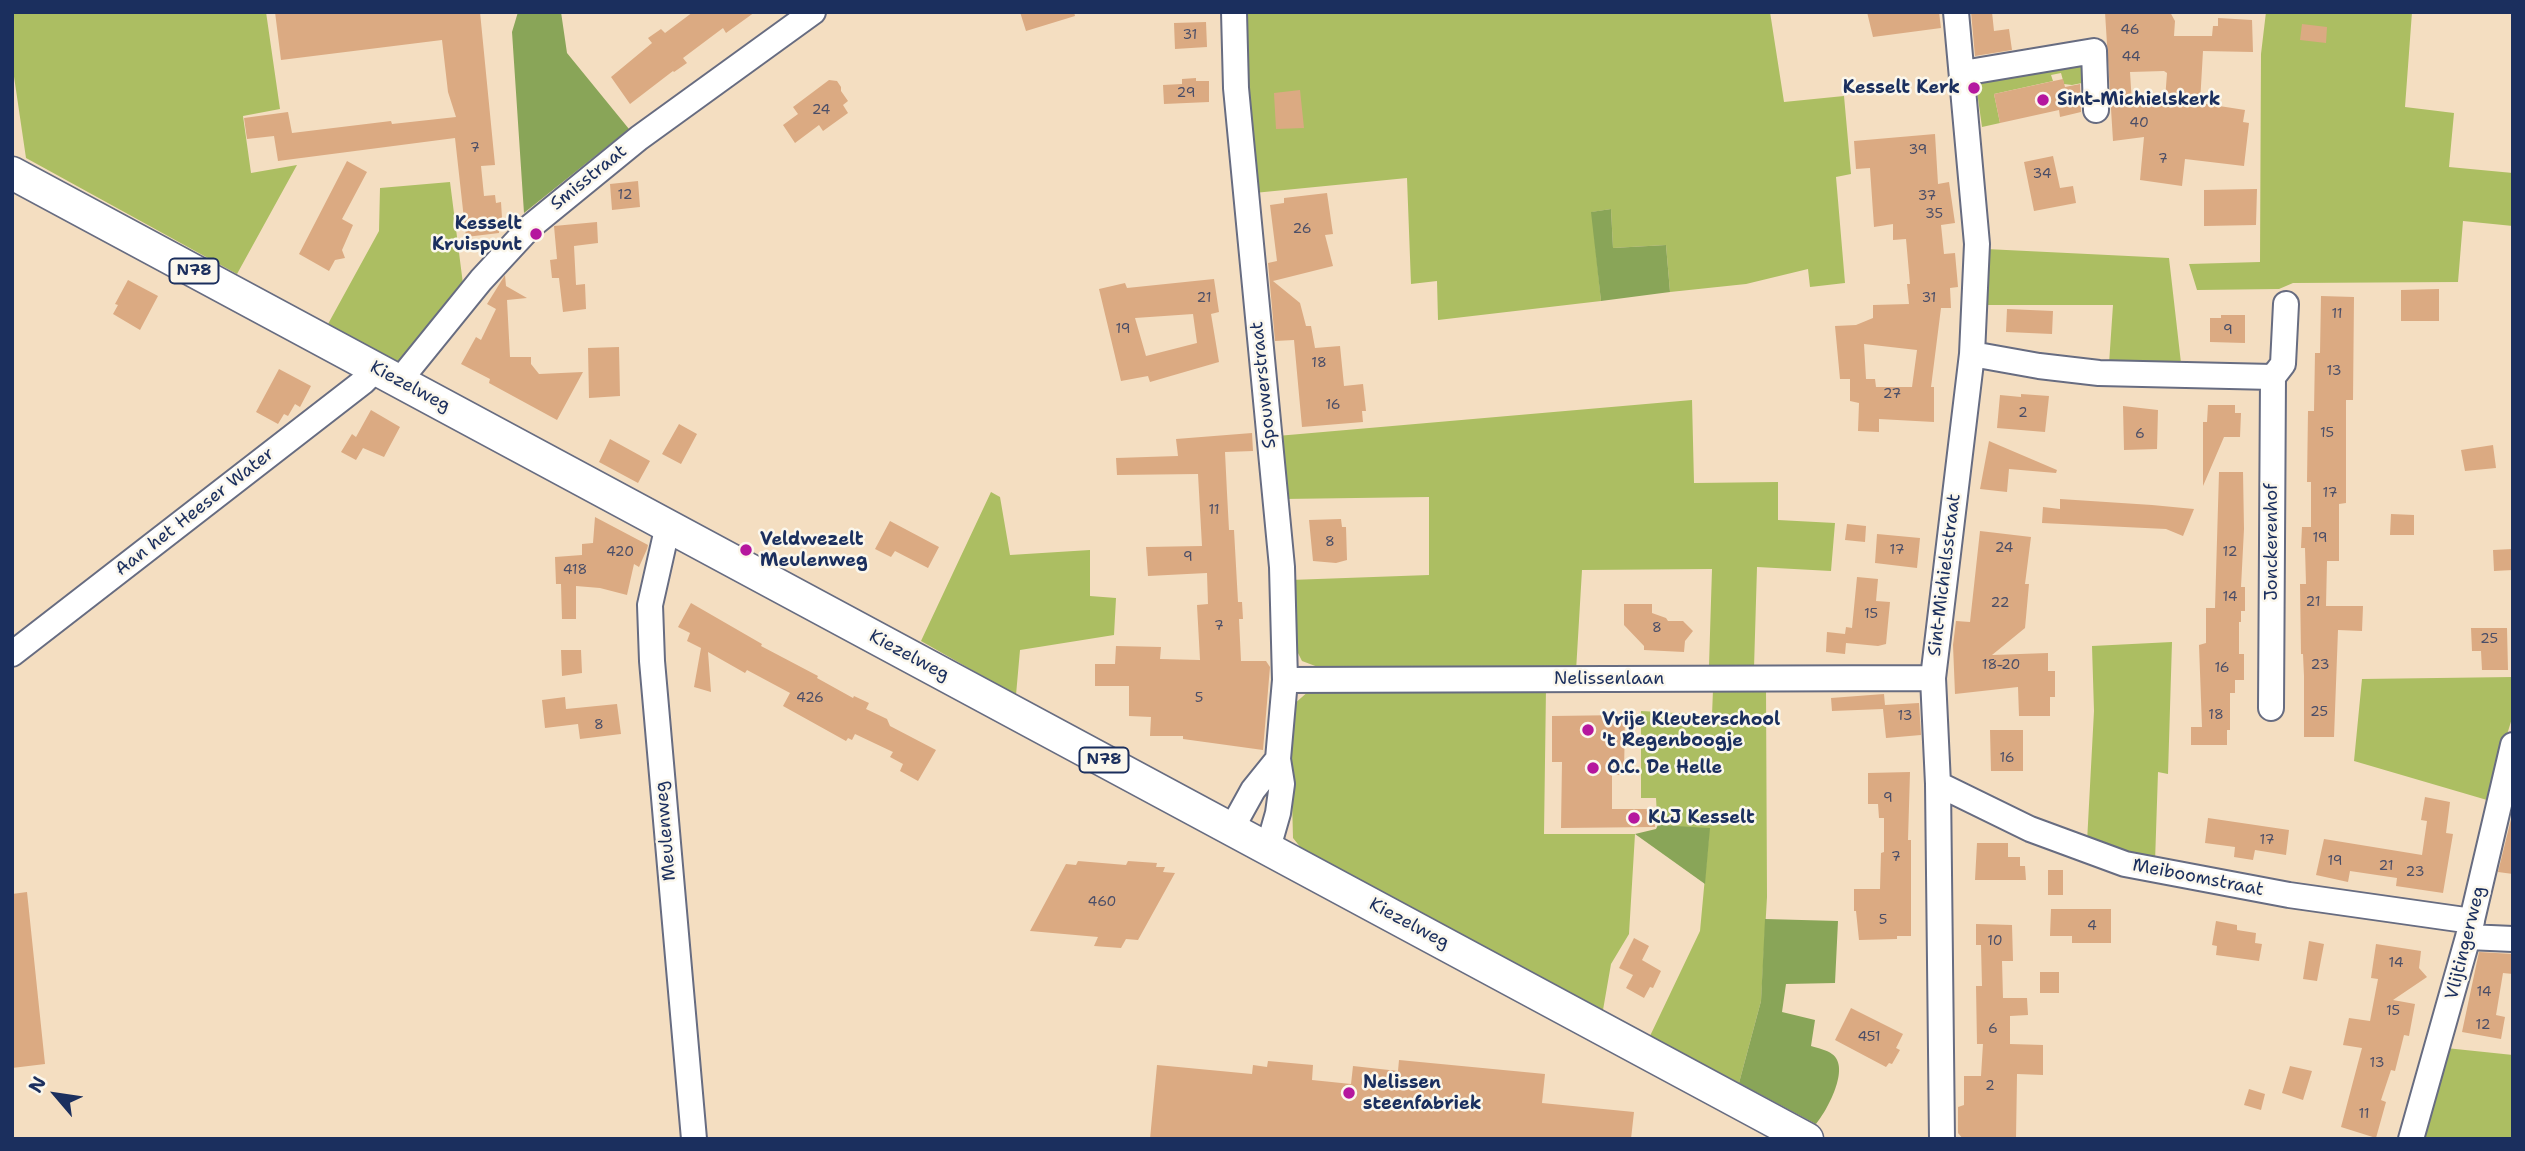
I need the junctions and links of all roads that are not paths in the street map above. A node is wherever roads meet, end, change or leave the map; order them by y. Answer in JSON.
{"nodes":[{"id":1,"x":814,"y":12,"type":"edge"},
{"id":2,"x":1234,"y":12,"type":"edge"},
{"id":3,"x":1956,"y":12,"type":"edge"},
{"id":4,"x":1963,"y":73,"type":"junction"},
{"id":5,"x":2096,"y":110,"type":"dead end"},
{"id":6,"x":12,"y":173,"type":"edge"},
{"id":7,"x":2286,"y":304,"type":"dead end"},
{"id":8,"x":1972,"y":354,"type":"junction"},
{"id":9,"x":389,"y":375,"type":"junction"},
{"id":10,"x":2273,"y":377,"type":"junction"},
{"id":11,"x":668,"y":525,"type":"junction"},
{"id":12,"x":12,"y":654,"type":"edge"},
{"id":13,"x":1933,"y":678,"type":"junction"},
{"id":14,"x":1285,"y":680,"type":"junction"},
{"id":15,"x":2271,"y":708,"type":"dead end"},
{"id":16,"x":2513,"y":745,"type":"edge"},
{"id":17,"x":1278,"y":759,"type":"junction"},
{"id":18,"x":1938,"y":784,"type":"junction"},
{"id":19,"x":1232,"y":828,"type":"junction"},
{"id":20,"x":1268,"y":848,"type":"junction"},
{"id":21,"x":2470,"y":929,"type":"junction"},
{"id":22,"x":2513,"y":939,"type":"edge"},
{"id":23,"x":694,"y":1139,"type":"edge"},
{"id":24,"x":1807,"y":1139,"type":"edge"},
{"id":25,"x":1942,"y":1139,"type":"edge"},
{"id":26,"x":2412,"y":1139,"type":"edge"}],
"edges":[{"from":1,"to":9,"type":"street","name":"Smisstraat"},
{"from":2,"to":14,"type":"street","name":"Spouwerstraat"},
{"from":3,"to":4,"type":"street","name":"Sint-Michielsstraat"},
{"from":4,"to":5,"type":"street"},
{"from":4,"to":8,"type":"street","name":"Sint-Michielsstraat"},
{"from":6,"to":9,"type":"main road","name":"Kiezelweg","number":"N78"},
{"from":7,"to":10,"type":"street","name":"Jonckerenhof"},
{"from":8,"to":10,"type":"street"},
{"from":8,"to":13,"type":"street","name":"Sint-Michielsstraat"},
{"from":9,"to":11,"type":"main road","name":"Kiezelweg","number":"N78"},
{"from":9,"to":12,"type":"street","name":"Aan het Heeser Water"},
{"from":10,"to":15,"type":"street","name":"Jonckerenhof"},
{"from":11,"to":19,"type":"main road","name":"Kiezelweg","number":"N78"},
{"from":11,"to":23,"type":"street","name":"Meulenweg"},
{"from":13,"to":14,"type":"street","name":"Nelissenlaan"},
{"from":13,"to":18,"type":"street","name":"Sint-Michielsstraat"},
{"from":14,"to":17,"type":"street","name":"Spouwerstraat"},
{"from":16,"to":21,"type":"street","name":"Vlijtingerweg"},
{"from":17,"to":19,"type":"street"},
{"from":17,"to":20,"type":"street","name":"Spouwerstraat"},
{"from":18,"to":21,"type":"street","name":"Meiboomstraat"},
{"from":18,"to":25,"type":"street","name":"Sint-Michielsstraat"},
{"from":19,"to":20,"type":"main road","name":"Kiezelweg","number":"N78"},
{"from":20,"to":24,"type":"main road","name":"Kiezelweg","number":"N78"},
{"from":21,"to":22,"type":"street","name":"Meiboomstraat"},
{"from":21,"to":26,"type":"street","name":"Vlijtingerweg"}]}
